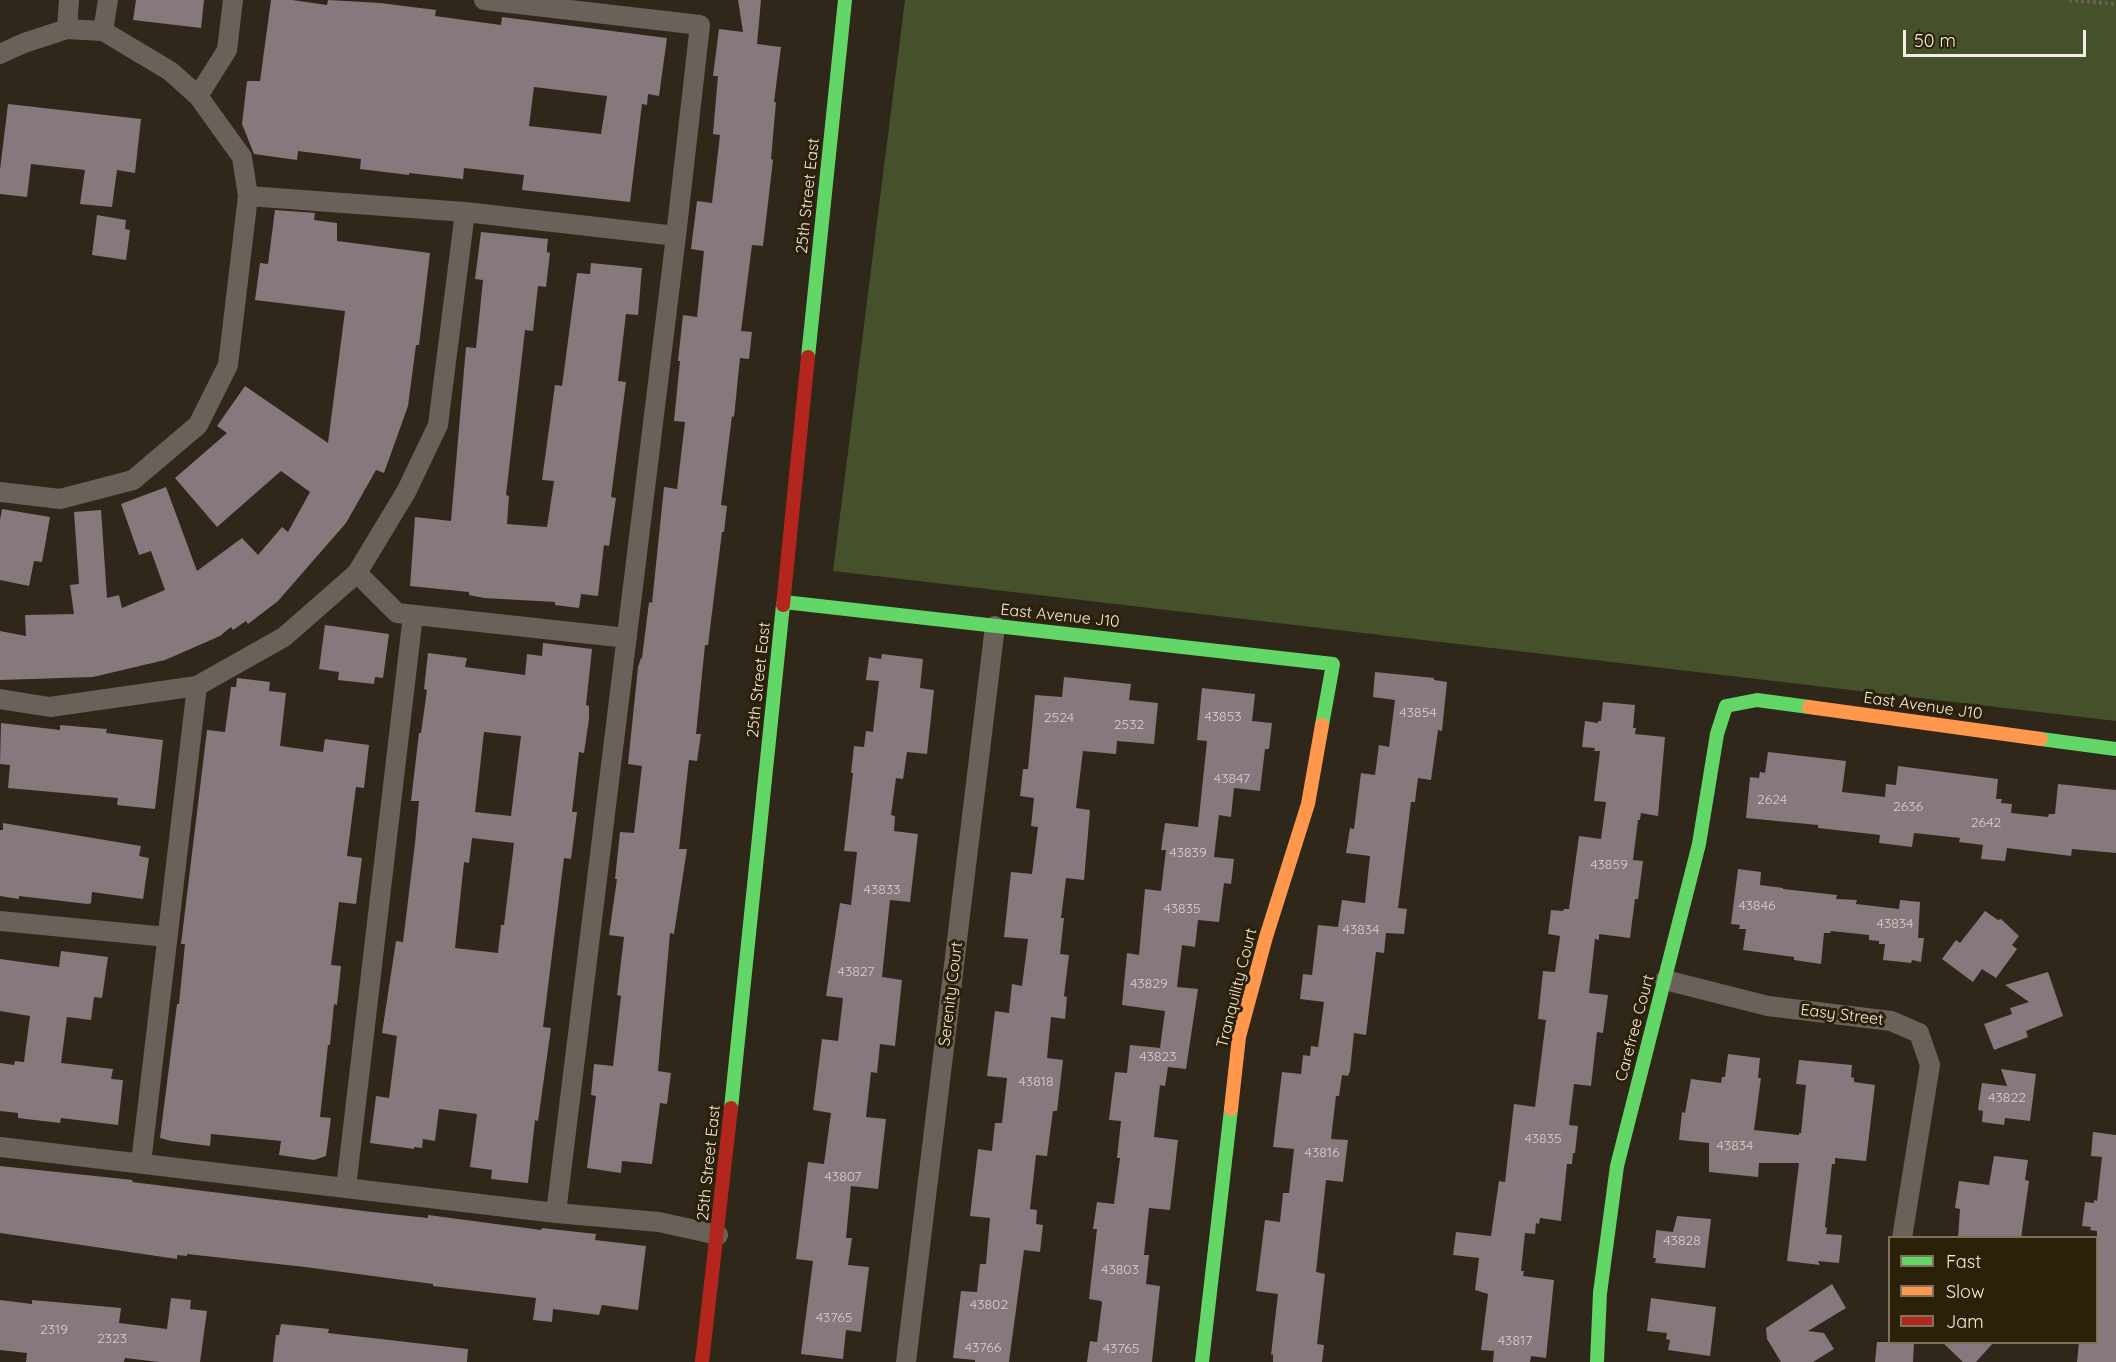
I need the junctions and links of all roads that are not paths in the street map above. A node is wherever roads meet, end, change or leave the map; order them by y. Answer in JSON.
{"nodes":[{"id":1,"x":69,"y":0,"type":"edge"},
{"id":2,"x":108,"y":0,"type":"edge"},
{"id":3,"x":233,"y":0,"type":"edge"},
{"id":4,"x":484,"y":0,"type":"edge"},
{"id":5,"x":845,"y":0,"type":"edge"},
{"id":6,"x":67,"y":29,"type":"junction"},
{"id":7,"x":103,"y":32,"type":"junction"},
{"id":8,"x":0,"y":54,"type":"edge"},
{"id":9,"x":198,"y":96,"type":"junction"},
{"id":10,"x":248,"y":196,"type":"junction"},
{"id":11,"x":465,"y":212,"type":"junction"},
{"id":12,"x":676,"y":236,"type":"junction"},
{"id":13,"x":0,"y":492,"type":"edge"},
{"id":14,"x":357,"y":573,"type":"junction"},
{"id":15,"x":784,"y":602,"type":"junction"},
{"id":16,"x":413,"y":615,"type":"junction"},
{"id":17,"x":994,"y":626,"type":"junction"},
{"id":18,"x":627,"y":638,"type":"junction"},
{"id":19,"x":1333,"y":664,"type":"joint"},
{"id":20,"x":197,"y":686,"type":"junction"},
{"id":21,"x":0,"y":699,"type":"edge"},
{"id":22,"x":1726,"y":706,"type":"joint"},
{"id":23,"x":2116,"y":749,"type":"edge"},
{"id":24,"x":0,"y":921,"type":"edge"},
{"id":25,"x":167,"y":937,"type":"junction"},
{"id":26,"x":1665,"y":980,"type":"junction"},
{"id":27,"x":0,"y":1147,"type":"edge"},
{"id":28,"x":141,"y":1163,"type":"junction"},
{"id":29,"x":346,"y":1188,"type":"junction"},
{"id":30,"x":556,"y":1213,"type":"junction"},
{"id":31,"x":718,"y":1235,"type":"junction"},
{"id":32,"x":1902,"y":1236,"type":"edge"},
{"id":33,"x":702,"y":1362,"type":"edge"},
{"id":34,"x":906,"y":1362,"type":"edge"},
{"id":35,"x":1202,"y":1362,"type":"edge"},
{"id":36,"x":1597,"y":1362,"type":"edge"}],
"edges":[{"from":1,"to":6,"type":"street"},
{"from":2,"to":7,"type":"street"},
{"from":3,"to":9,"type":"street"},
{"from":4,"to":12,"type":"street"},
{"from":5,"to":15,"type":"street","name":"25th Street East"},
{"from":6,"to":7,"type":"street"},
{"from":6,"to":8,"type":"street"},
{"from":7,"to":9,"type":"street"},
{"from":9,"to":10,"type":"street"},
{"from":10,"to":11,"type":"street"},
{"from":10,"to":13,"type":"street"},
{"from":11,"to":12,"type":"street"},
{"from":11,"to":14,"type":"street"},
{"from":12,"to":18,"type":"street"},
{"from":14,"to":16,"type":"street"},
{"from":14,"to":20,"type":"street"},
{"from":15,"to":17,"type":"street","name":"East Avenue J10"},
{"from":15,"to":31,"type":"street","name":"25th Street East"},
{"from":16,"to":18,"type":"street"},
{"from":16,"to":29,"type":"street"},
{"from":17,"to":19,"type":"street","name":"East Avenue J10"},
{"from":17,"to":34,"type":"street","name":"Serenity Court"},
{"from":18,"to":30,"type":"street"},
{"from":19,"to":35,"type":"street","name":"Tranquility Court"},
{"from":20,"to":21,"type":"street"},
{"from":20,"to":25,"type":"street"},
{"from":22,"to":23,"type":"street","name":"East Avenue J10"},
{"from":22,"to":26,"type":"street","name":"Carefree Court"},
{"from":24,"to":25,"type":"street"},
{"from":25,"to":28,"type":"street"},
{"from":26,"to":32,"type":"street","name":"Easy Street"},
{"from":26,"to":36,"type":"street","name":"Carefree Court"},
{"from":27,"to":28,"type":"street"},
{"from":28,"to":29,"type":"street"},
{"from":29,"to":30,"type":"street"},
{"from":30,"to":31,"type":"street"},
{"from":31,"to":33,"type":"street","name":"25th Street East"}]}
